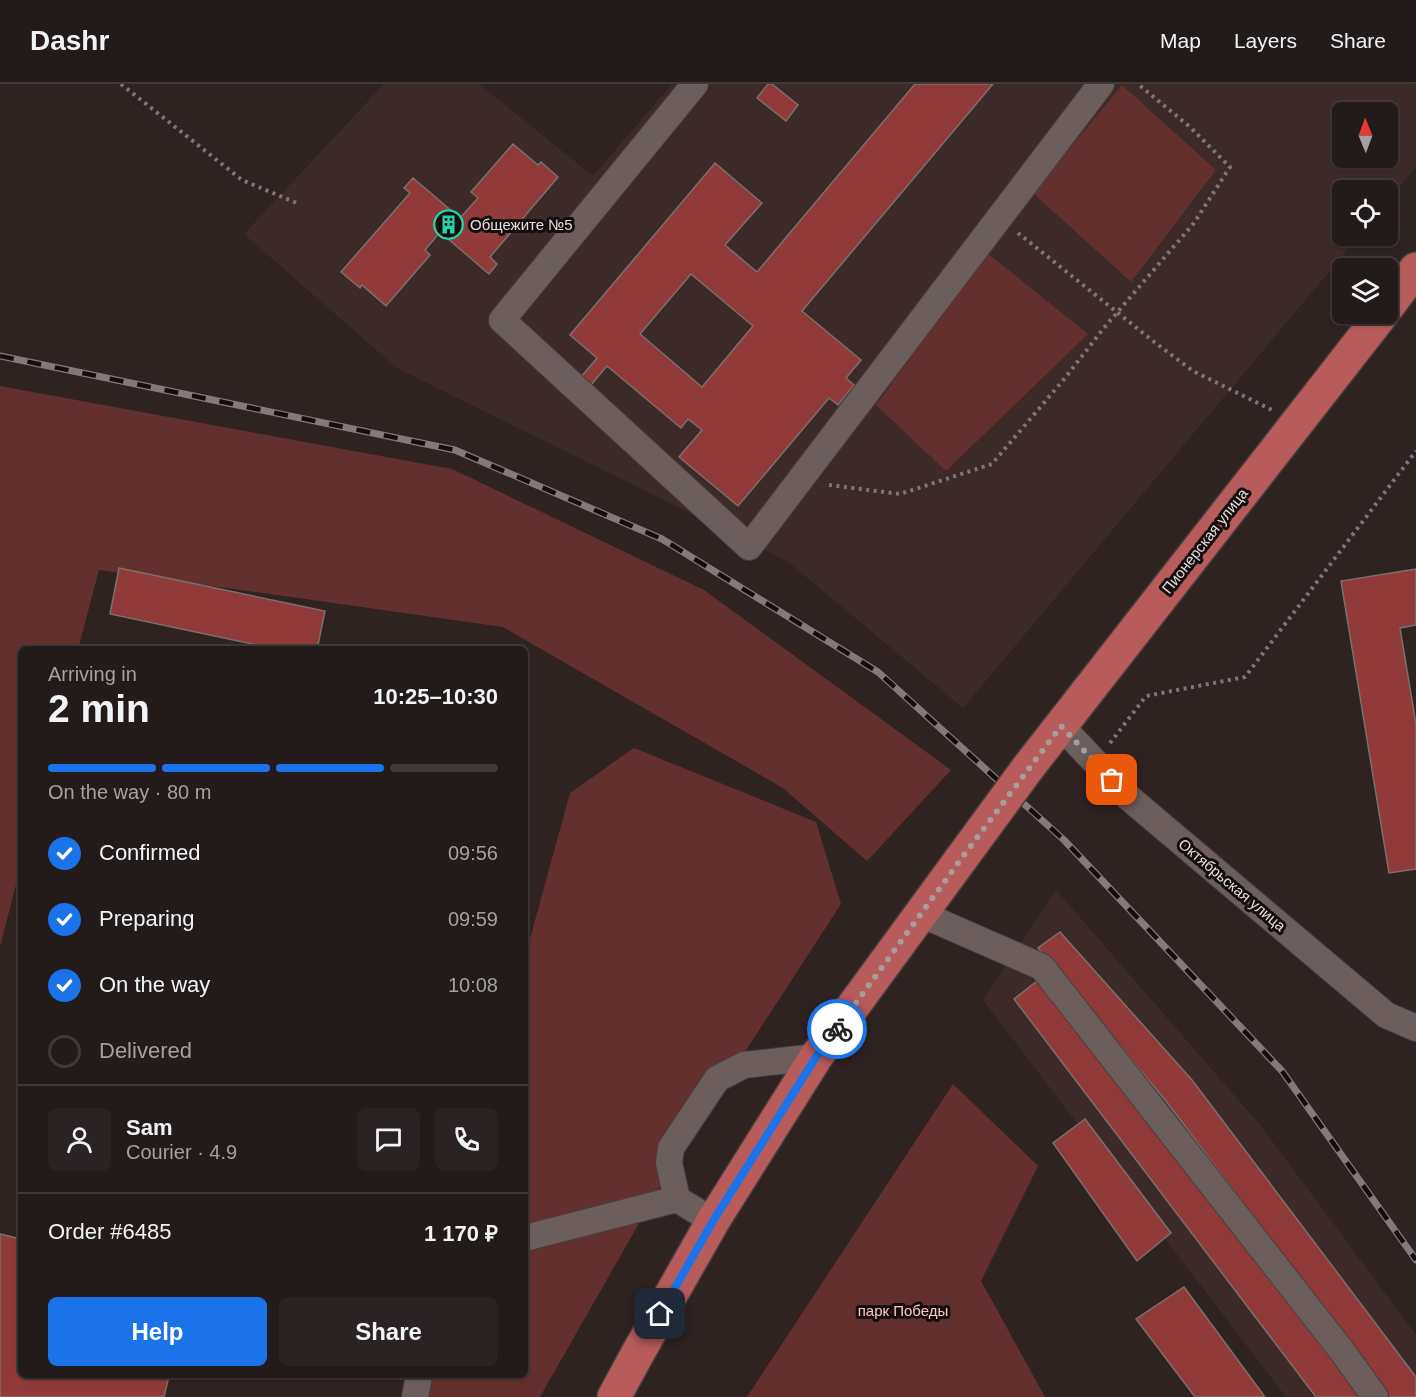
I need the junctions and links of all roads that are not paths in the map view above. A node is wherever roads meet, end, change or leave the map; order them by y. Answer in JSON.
{"nodes":[{"id":1,"x":695,"y":84,"type":"edge"},
{"id":2,"x":1101,"y":84,"type":"edge"},
{"id":3,"x":1416,"y":269,"type":"edge"},
{"id":4,"x":1398,"y":293,"type":"edge"},
{"id":5,"x":1374,"y":324,"type":"edge"},
{"id":6,"x":1061,"y":726,"type":"junction"},
{"id":7,"x":921,"y":914,"type":"junction"},
{"id":8,"x":1416,"y":1028,"type":"edge"},
{"id":9,"x":816,"y":1057,"type":"junction"},
{"id":10,"x":677,"y":1199,"type":"junction"},
{"id":11,"x":713,"y":1221,"type":"junction"},
{"id":12,"x":528,"y":1237,"type":"edge"},
{"id":13,"x":419,"y":1378,"type":"edge"},
{"id":14,"x":415,"y":1397,"type":"edge"},
{"id":15,"x":614,"y":1397,"type":"edge"},
{"id":16,"x":1376,"y":1397,"type":"edge"}],
"edges":[{"from":1,"to":2,"type":"street"},
{"from":3,"to":4,"type":"main road"},
{"from":5,"to":6,"type":"main road","name":"Пионерская улица"},
{"from":6,"to":7,"type":"main road","name":"Пионерская улица","bridge":true},
{"from":6,"to":8,"type":"street","name":"Октябрьская улица"},
{"from":7,"to":9,"type":"main road"},
{"from":7,"to":16,"type":"street"},
{"from":9,"to":10,"type":"street"},
{"from":9,"to":11,"type":"main road"},
{"from":10,"to":11,"type":"street"},
{"from":10,"to":12,"type":"street"},
{"from":11,"to":15,"type":"main road"},
{"from":13,"to":14,"type":"street"}]}
